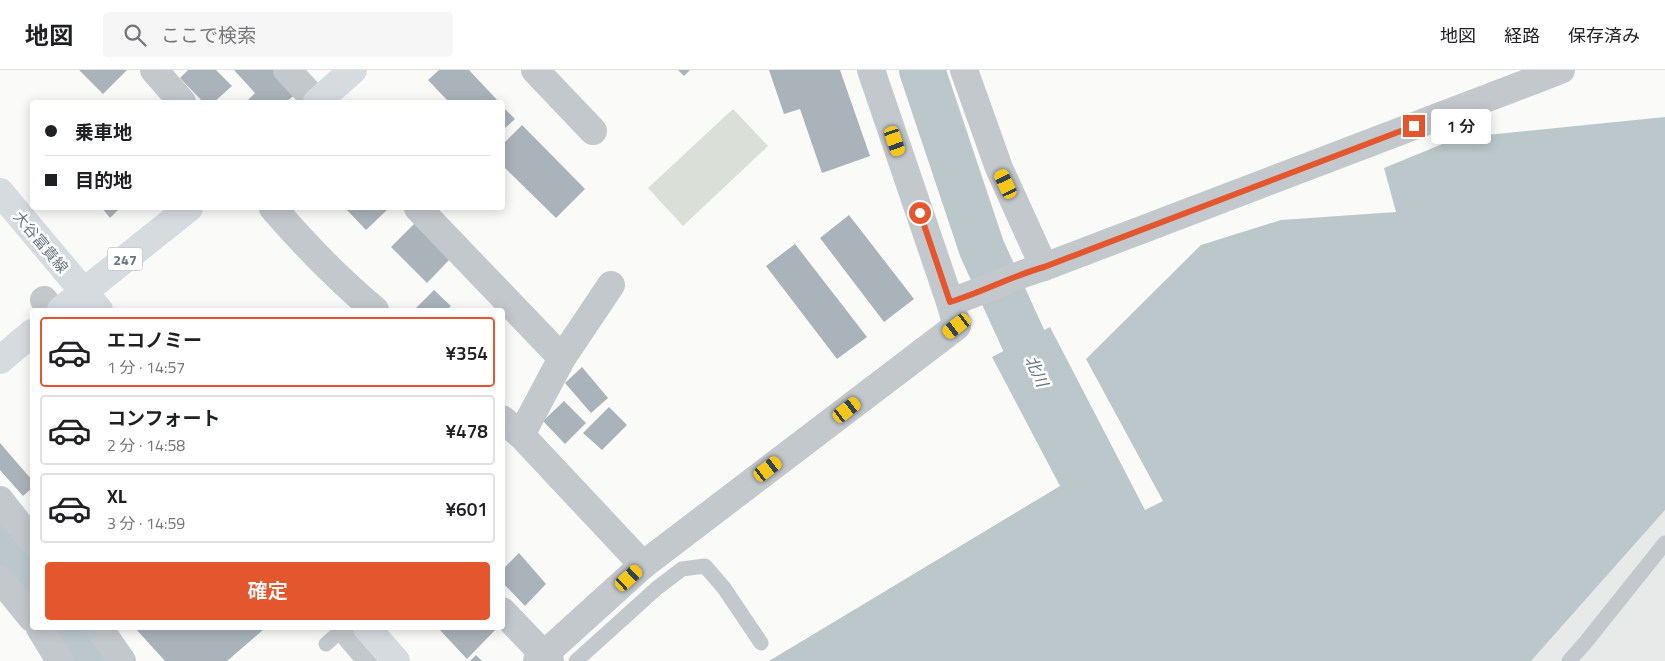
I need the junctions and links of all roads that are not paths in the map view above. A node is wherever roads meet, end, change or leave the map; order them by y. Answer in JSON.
{"nodes":[{"id":1,"x":154,"y":70,"type":"edge"},
{"id":2,"x":287,"y":70,"type":"edge"},
{"id":3,"x":353,"y":70,"type":"edge"},
{"id":4,"x":535,"y":70,"type":"edge"},
{"id":5,"x":871,"y":70,"type":"edge"},
{"id":6,"x":964,"y":70,"type":"edge"},
{"id":7,"x":1561,"y":70,"type":"edge"},
{"id":8,"x":180,"y":100,"type":"edge"},
{"id":9,"x":315,"y":100,"type":"edge"},
{"id":10,"x":319,"y":100,"type":"edge"},
{"id":11,"x":593,"y":131,"type":"dead end"},
{"id":12,"x":0,"y":192,"type":"edge"},
{"id":13,"x":187,"y":210,"type":"edge"},
{"id":14,"x":275,"y":210,"type":"edge"},
{"id":15,"x":420,"y":210,"type":"edge"},
{"id":16,"x":1034,"y":270,"type":"junction"},
{"id":17,"x":611,"y":285,"type":"dead end"},
{"id":18,"x":962,"y":298,"type":"junction"},
{"id":19,"x":90,"y":301,"type":"edge"},
{"id":20,"x":52,"y":307,"type":"edge"},
{"id":21,"x":373,"y":308,"type":"edge"},
{"id":22,"x":30,"y":336,"type":"edge"},
{"id":23,"x":562,"y":358,"type":"junction"},
{"id":24,"x":0,"y":360,"type":"edge"},
{"id":25,"x":512,"y":427,"type":"edge"},
{"id":26,"x":0,"y":500,"type":"edge"},
{"id":27,"x":30,"y":538,"type":"edge"},
{"id":28,"x":1665,"y":543,"type":"edge"},
{"id":29,"x":643,"y":565,"type":"junction"},
{"id":30,"x":0,"y":578,"type":"edge"},
{"id":31,"x":30,"y":612,"type":"edge"},
{"id":32,"x":505,"y":614,"type":"edge"},
{"id":33,"x":44,"y":630,"type":"edge"},
{"id":34,"x":100,"y":630,"type":"edge"},
{"id":35,"x":338,"y":633,"type":"edge"},
{"id":36,"x":374,"y":638,"type":"edge"},
{"id":37,"x":761,"y":643,"type":"dead end"},
{"id":38,"x":544,"y":659,"type":"edge"},
{"id":39,"x":60,"y":661,"type":"edge"},
{"id":40,"x":122,"y":661,"type":"edge"},
{"id":41,"x":396,"y":661,"type":"edge"},
{"id":42,"x":576,"y":661,"type":"edge"},
{"id":43,"x":1569,"y":661,"type":"edge"}],
"edges":[{"from":1,"to":8,"type":"street"},
{"from":2,"to":9,"type":"street"},
{"from":3,"to":10,"type":"main road"},
{"from":4,"to":11,"type":"street"},
{"from":5,"to":18,"type":"street"},
{"from":6,"to":16,"type":"street"},
{"from":7,"to":16,"type":"street"},
{"from":12,"to":19,"type":"main road","name":"大谷富貴線"},
{"from":13,"to":19,"type":"main road","number":"247"},
{"from":14,"to":21,"type":"street"},
{"from":15,"to":23,"type":"street"},
{"from":16,"to":18,"type":"street"},
{"from":17,"to":23,"type":"street"},
{"from":18,"to":29,"type":"street"},
{"from":19,"to":20,"type":"main road","number":"247"},
{"from":22,"to":24,"type":"main road"},
{"from":23,"to":25,"type":"street"},
{"from":25,"to":29,"type":"street"},
{"from":26,"to":27,"type":"street"},
{"from":28,"to":43,"type":"lane"},
{"from":29,"to":38,"type":"street"},
{"from":30,"to":31,"type":"street"},
{"from":32,"to":38,"type":"street"},
{"from":33,"to":39,"type":"street"},
{"from":34,"to":40,"type":"street"},
{"from":35,"to":36,"type":"street"},
{"from":36,"to":41,"type":"main road"},
{"from":37,"to":42,"type":"lane"}]}
